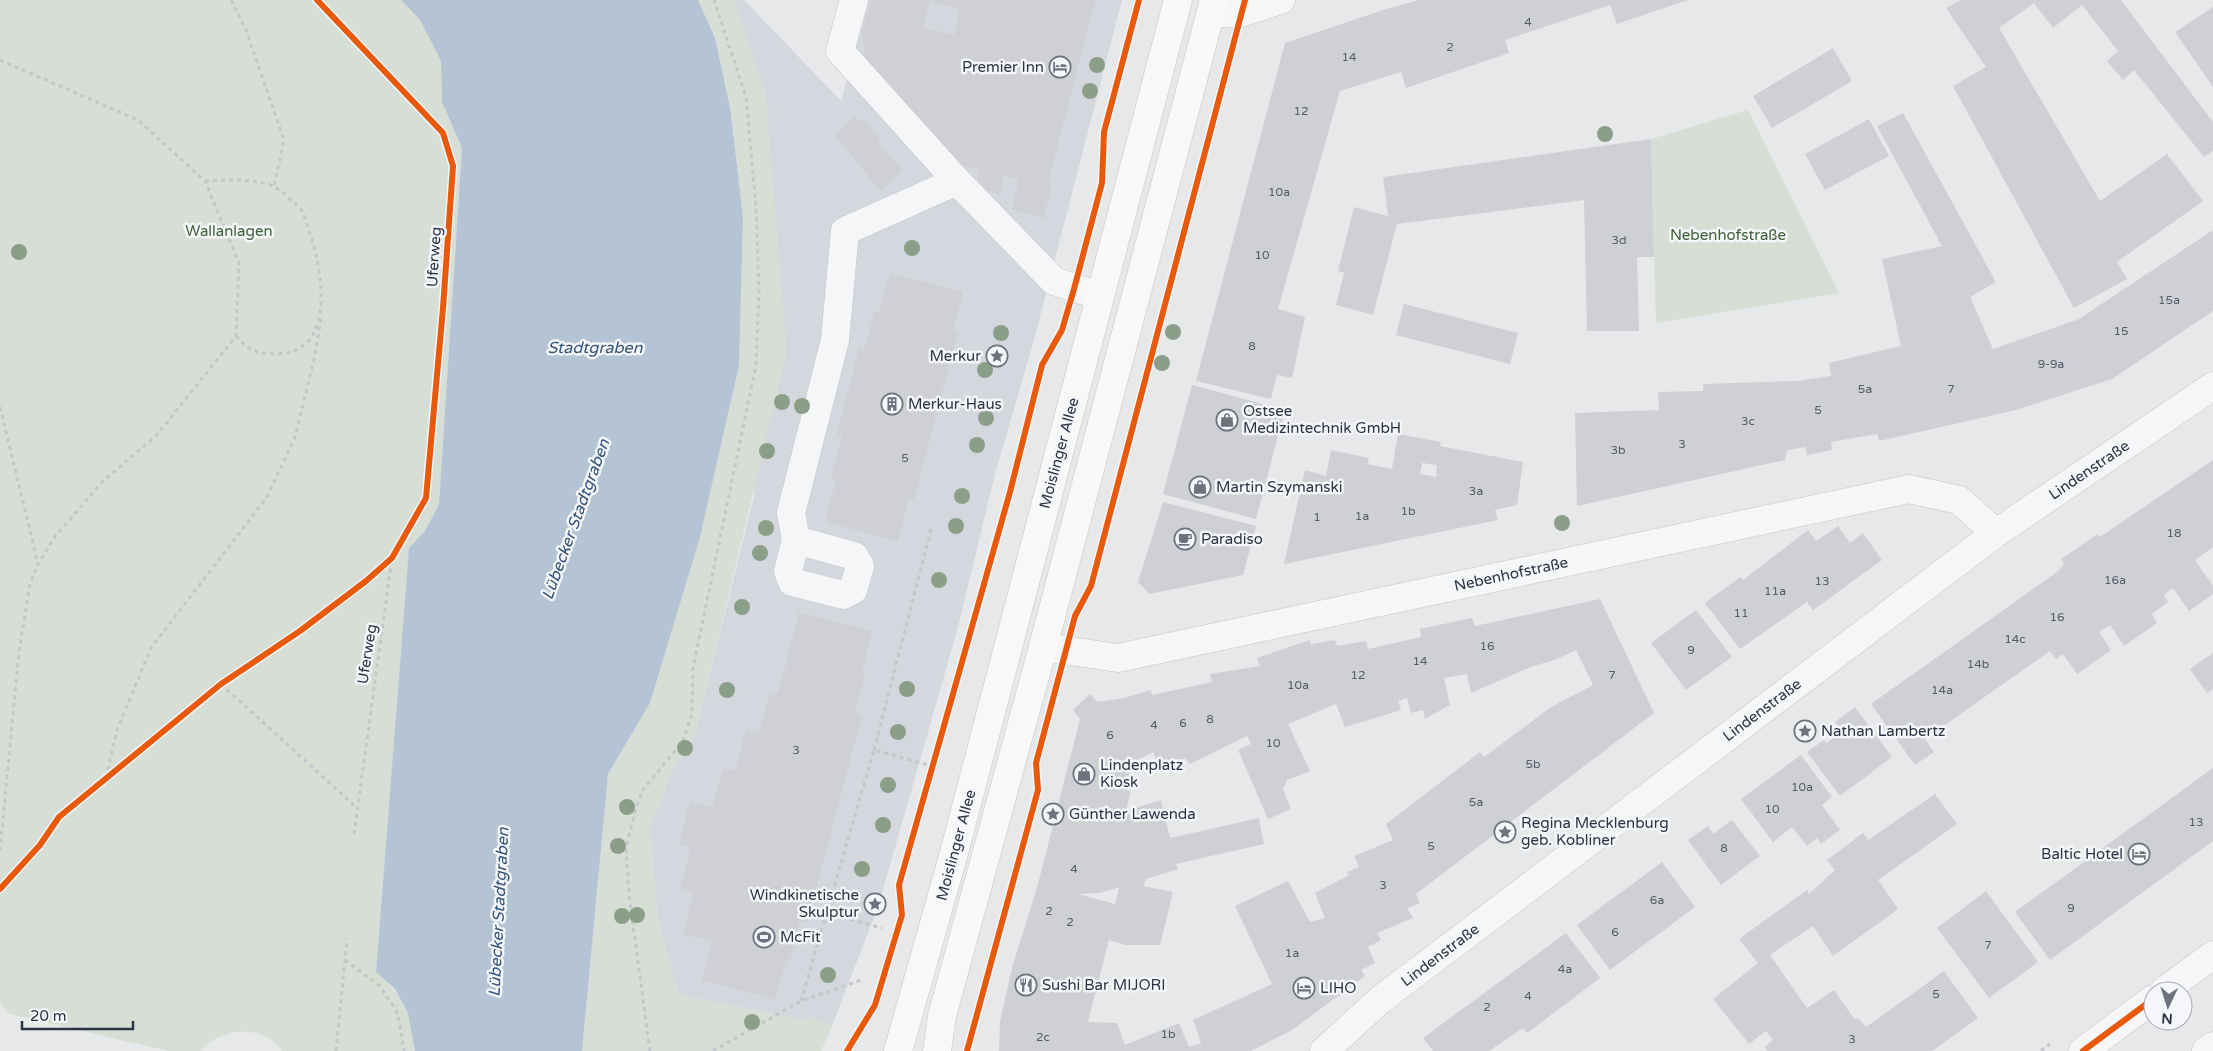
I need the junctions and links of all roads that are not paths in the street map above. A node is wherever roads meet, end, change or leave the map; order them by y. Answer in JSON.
{"nodes":[{"id":1,"x":854,"y":0,"type":"edge"},
{"id":2,"x":1282,"y":0,"type":"edge"},
{"id":3,"x":1178,"y":2,"type":"edge"},
{"id":4,"x":1212,"y":6,"type":"edge"},
{"id":5,"x":957,"y":181,"type":"junction"},
{"id":6,"x":1100,"y":296,"type":"junction"},
{"id":7,"x":1132,"y":306,"type":"junction"},
{"id":8,"x":2213,"y":386,"type":"edge"},
{"id":9,"x":1996,"y":533,"type":"junction"},
{"id":10,"x":796,"y":540,"type":"dead end"},
{"id":11,"x":1011,"y":639,"type":"junction"},
{"id":12,"x":1043,"y":646,"type":"junction"},
{"id":13,"x":2213,"y":955,"type":"edge"},
{"id":14,"x":2178,"y":981,"type":"edge"},
{"id":15,"x":2143,"y":1006,"type":"edge"},
{"id":16,"x":2213,"y":1046,"type":"edge"},
{"id":17,"x":898,"y":1051,"type":"edge"},
{"id":18,"x":937,"y":1051,"type":"edge"},
{"id":19,"x":1324,"y":1051,"type":"edge"},
{"id":20,"x":2083,"y":1051,"type":"edge"},
{"id":21,"x":2206,"y":1051,"type":"edge"}],
"edges":[{"from":1,"to":5,"type":"street"},
{"from":2,"to":4,"type":"street"},
{"from":3,"to":4,"type":"main road","name":"Moislinger Allee"},
{"from":3,"to":6,"type":"main road","name":"Moislinger Allee"},
{"from":4,"to":7,"type":"main road"},
{"from":5,"to":6,"type":"street"},
{"from":5,"to":10,"type":"street"},
{"from":6,"to":7,"type":"main road"},
{"from":6,"to":11,"type":"main road","name":"Moislinger Allee"},
{"from":7,"to":12,"type":"main road"},
{"from":8,"to":9,"type":"street","name":"Lindenstraße"},
{"from":9,"to":12,"type":"street","name":"Nebenhofstraße"},
{"from":9,"to":19,"type":"street","name":"Lindenstraße"},
{"from":11,"to":12,"type":"main road"},
{"from":11,"to":17,"type":"main road","name":"Moislinger Allee"},
{"from":12,"to":18,"type":"main road"},
{"from":13,"to":14,"type":"street"},
{"from":15,"to":20,"type":"street"},
{"from":16,"to":21,"type":"street"}]}
